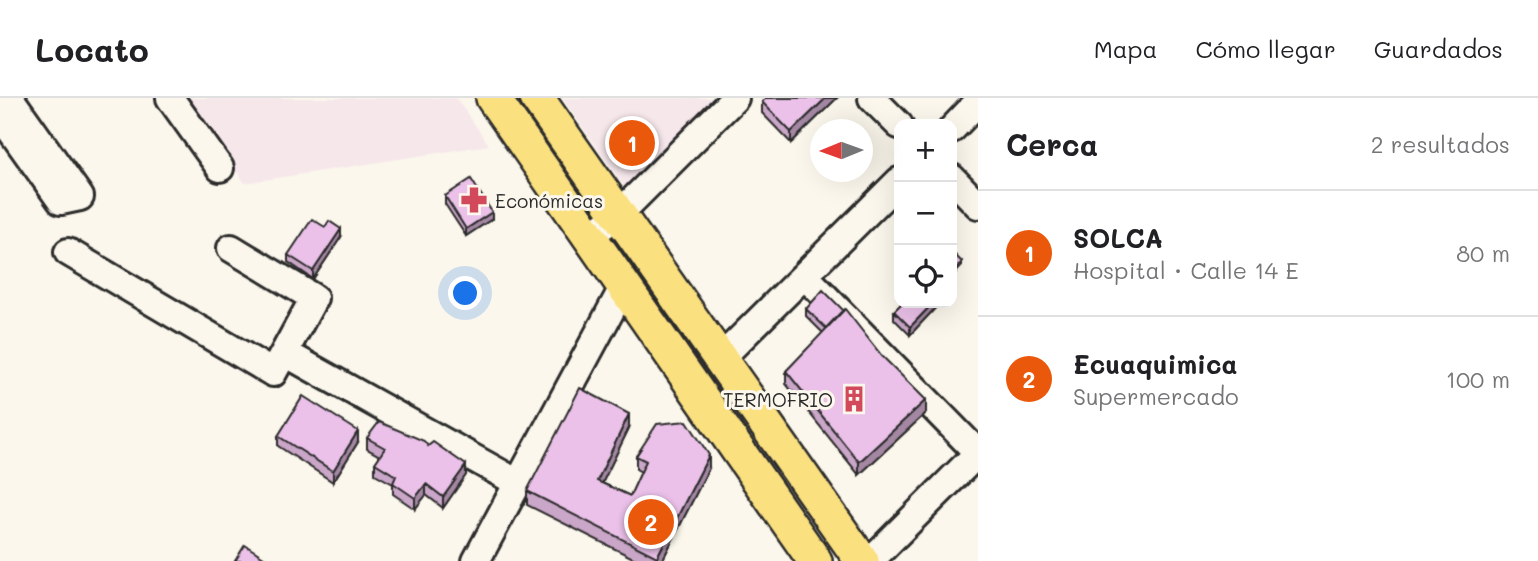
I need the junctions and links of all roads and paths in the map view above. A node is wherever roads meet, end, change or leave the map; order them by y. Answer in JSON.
{"nodes":[{"id":1,"x":170,"y":98,"type":"edge"},
{"id":2,"x":493,"y":98,"type":"edge"},
{"id":3,"x":537,"y":98,"type":"edge"},
{"id":4,"x":735,"y":98,"type":"edge"},
{"id":5,"x":872,"y":98,"type":"edge"},
{"id":6,"x":978,"y":103,"type":"edge"},
{"id":7,"x":894,"y":120,"type":"edge"},
{"id":8,"x":957,"y":124,"type":"edge"},
{"id":9,"x":220,"y":168,"type":"dead end"},
{"id":10,"x":898,"y":182,"type":"edge"},
{"id":11,"x":956,"y":182,"type":"edge"},
{"id":12,"x":978,"y":205,"type":"edge"},
{"id":13,"x":618,"y":215,"type":"junction"},
{"id":14,"x":589,"y":236,"type":"junction"},
{"id":15,"x":231,"y":248,"type":"dead end"},
{"id":16,"x":68,"y":252,"type":"dead end"},
{"id":17,"x":805,"y":276,"type":"junction"},
{"id":18,"x":624,"y":286,"type":"junction"},
{"id":19,"x":285,"y":353,"type":"junction"},
{"id":20,"x":720,"y":359,"type":"junction"},
{"id":21,"x":978,"y":453,"type":"edge"},
{"id":22,"x":518,"y":483,"type":"junction"},
{"id":23,"x":476,"y":561,"type":"edge"},
{"id":24,"x":815,"y":561,"type":"edge"},
{"id":25,"x":862,"y":561,"type":"edge"},
{"id":26,"x":870,"y":561,"type":"edge"}],
"edges":[{"from":1,"to":9,"type":"street"},
{"from":2,"to":14,"type":"main road"},
{"from":3,"to":13,"type":"main road"},
{"from":4,"to":13,"type":"street"},
{"from":5,"to":7,"type":"street"},
{"from":6,"to":8,"type":"street"},
{"from":10,"to":17,"type":"street"},
{"from":11,"to":12,"type":"street"},
{"from":13,"to":14,"type":"street"},
{"from":13,"to":20,"type":"main road"},
{"from":14,"to":18,"type":"main road"},
{"from":15,"to":19,"type":"street"},
{"from":16,"to":19,"type":"street"},
{"from":17,"to":20,"type":"street"},
{"from":17,"to":21,"type":"street"},
{"from":18,"to":22,"type":"street"},
{"from":18,"to":24,"type":"main road"},
{"from":19,"to":22,"type":"street"},
{"from":20,"to":25,"type":"main road"},
{"from":21,"to":26,"type":"street"},
{"from":22,"to":23,"type":"street"}]}
